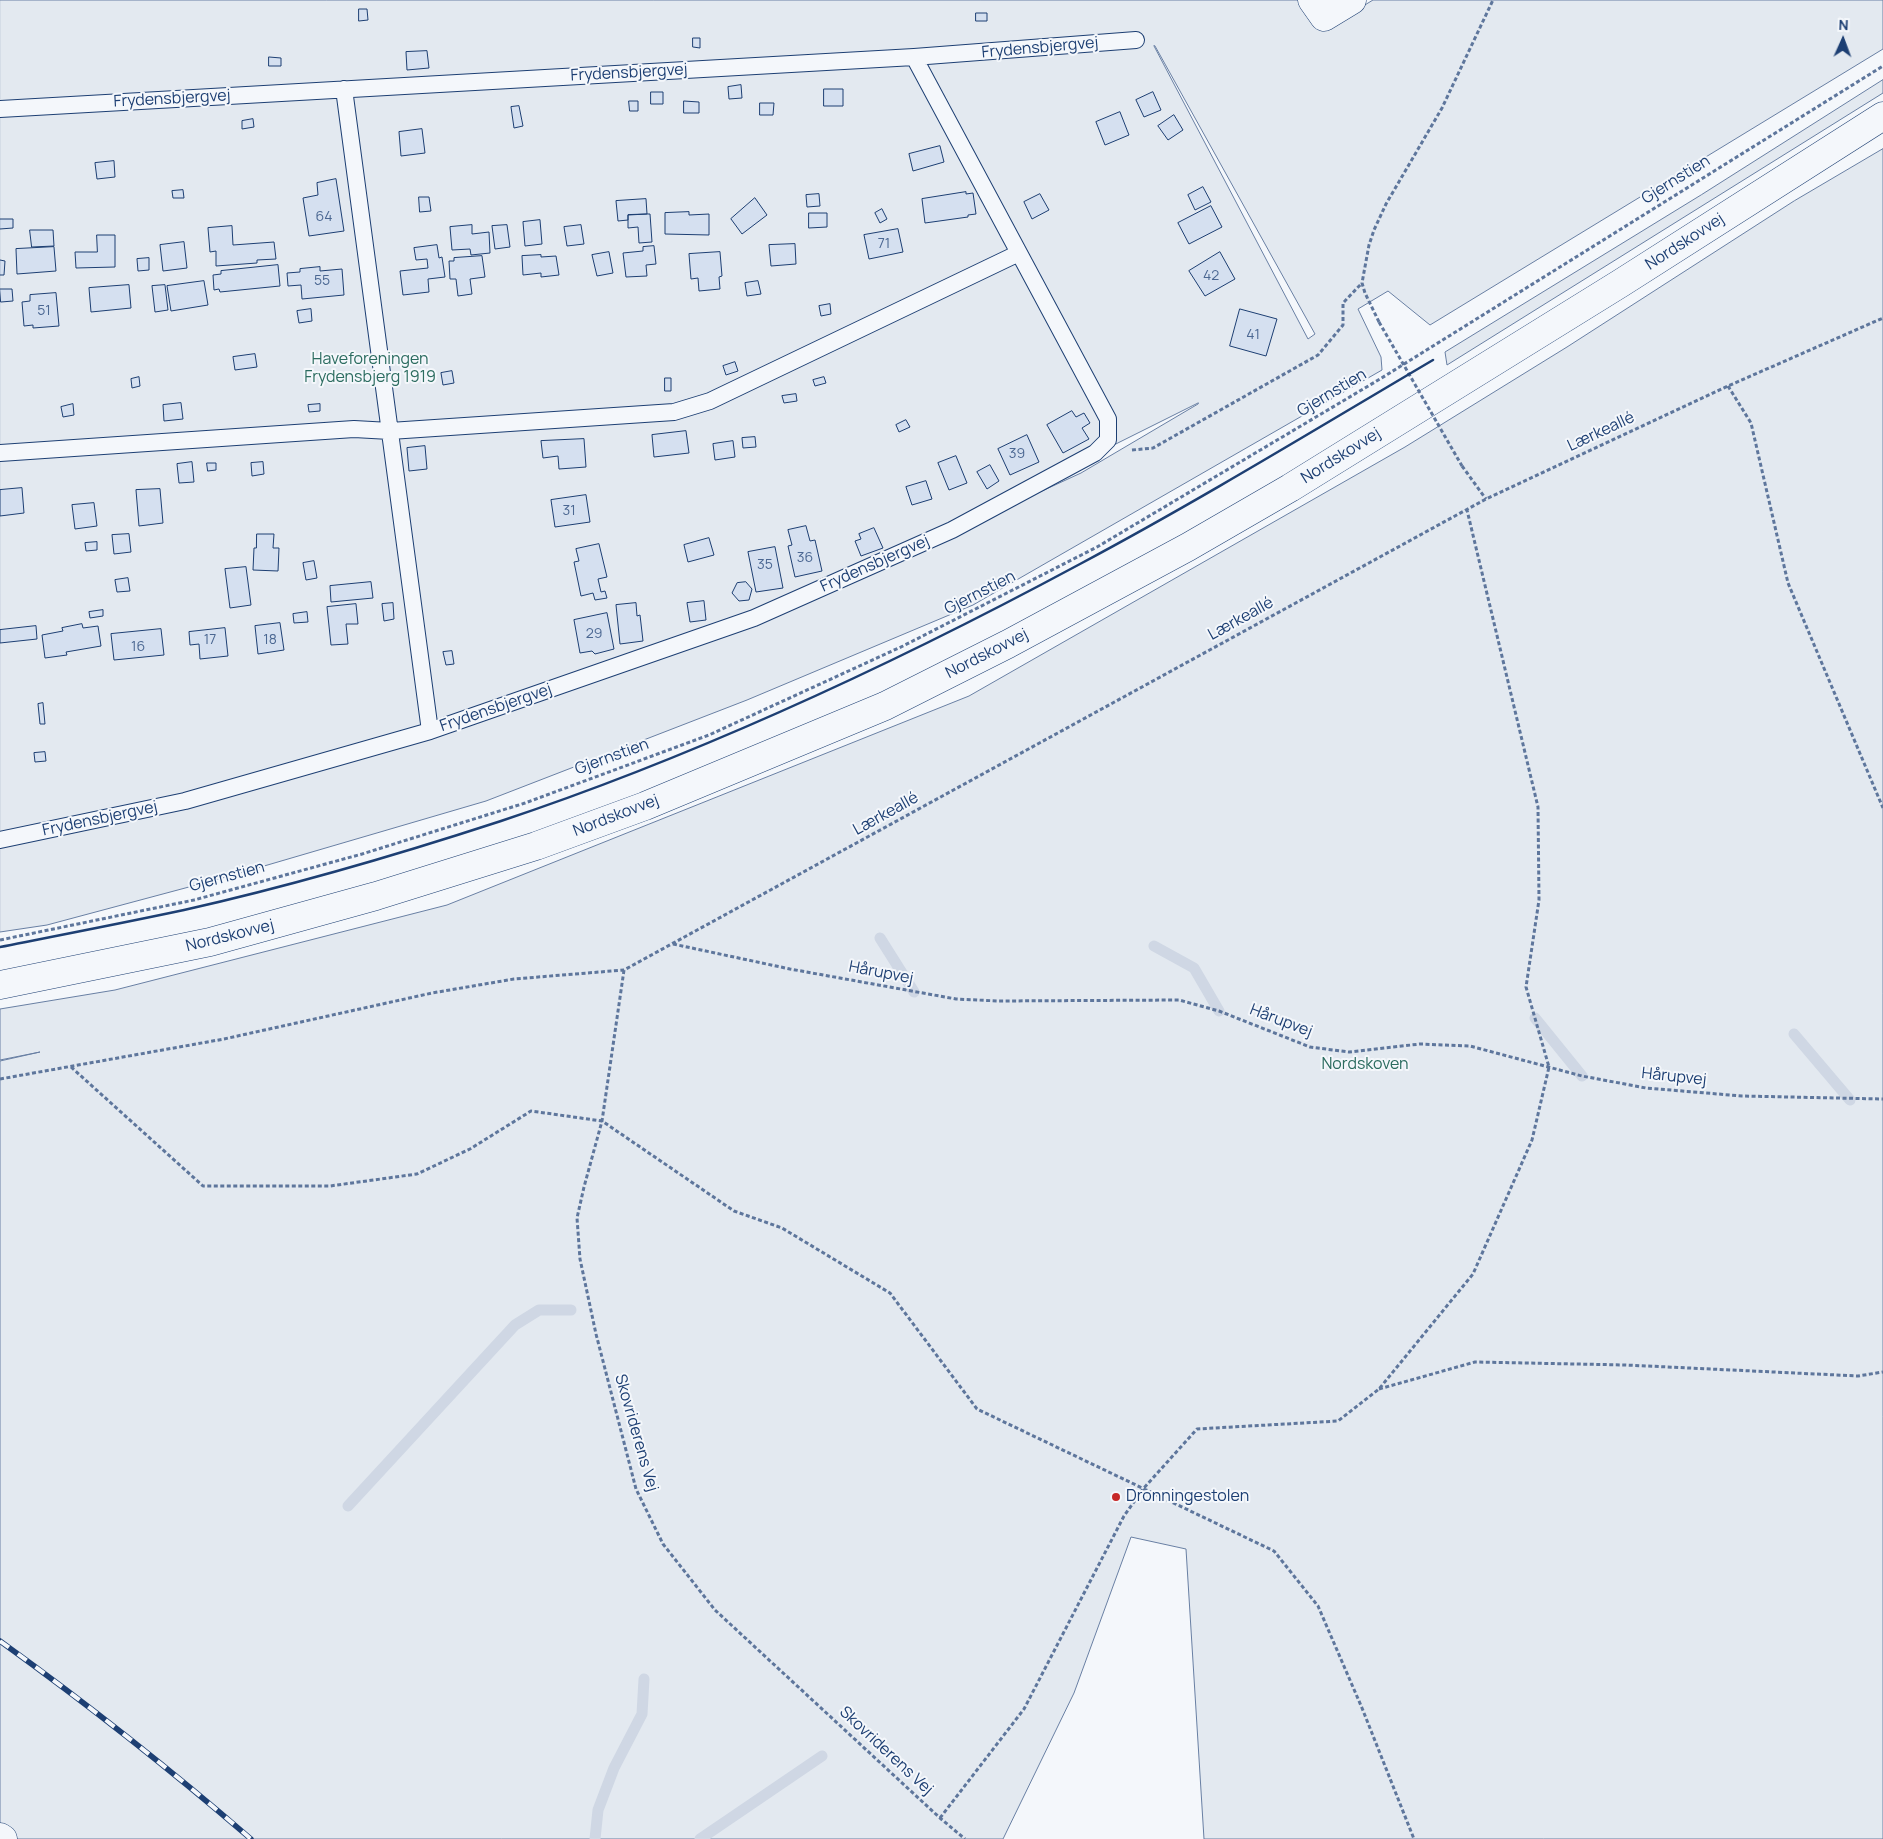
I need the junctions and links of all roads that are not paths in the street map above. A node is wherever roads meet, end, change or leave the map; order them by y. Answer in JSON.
{"nodes":[{"id":1,"x":1312,"y":0,"type":"edge"},
{"id":2,"x":1352,"y":0,"type":"edge"},
{"id":3,"x":1136,"y":40,"type":"dead end"},
{"id":4,"x":914,"y":58,"type":"junction"},
{"id":5,"x":344,"y":89,"type":"junction"},
{"id":6,"x":0,"y":109,"type":"edge"},
{"id":7,"x":1883,"y":116,"type":"edge"},
{"id":8,"x":1019,"y":253,"type":"junction"},
{"id":9,"x":390,"y":431,"type":"junction"},
{"id":10,"x":0,"y":453,"type":"edge"},
{"id":11,"x":430,"y":731,"type":"junction"},
{"id":12,"x":0,"y":840,"type":"edge"},
{"id":13,"x":0,"y":985,"type":"edge"},
{"id":14,"x":0,"y":1837,"type":"edge"},
{"id":15,"x":3,"y":1839,"type":"edge"}],
"edges":[{"from":1,"to":2,"type":"street"},
{"from":3,"to":4,"type":"lane","name":"Frydensbjergvej"},
{"from":4,"to":5,"type":"lane","name":"Frydensbjergvej"},
{"from":4,"to":8,"type":"lane","name":"Frydensbjergvej"},
{"from":5,"to":6,"type":"lane","name":"Frydensbjergvej"},
{"from":5,"to":9,"type":"lane","name":"Frydensbjergvej"},
{"from":7,"to":13,"type":"street","name":"Nordskovvej"},
{"from":8,"to":9,"type":"lane"},
{"from":8,"to":11,"type":"lane","name":"Frydensbjergvej"},
{"from":9,"to":10,"type":"lane"},
{"from":9,"to":11,"type":"lane","name":"Frydensbjergvej"},
{"from":11,"to":12,"type":"lane","name":"Frydensbjergvej"},
{"from":14,"to":15,"type":"street"}]}
